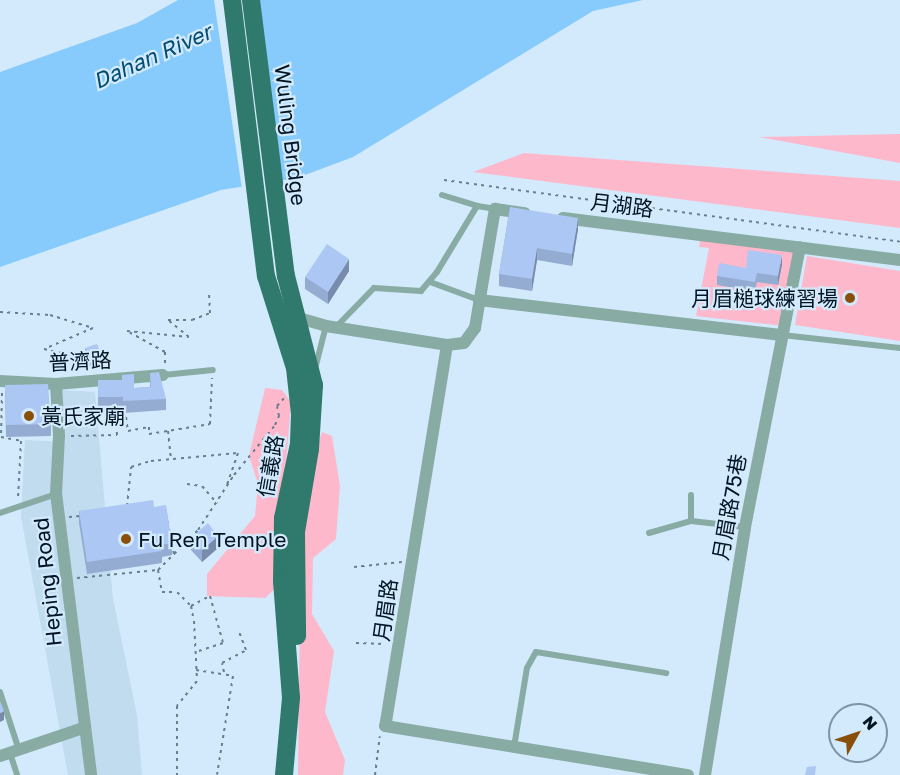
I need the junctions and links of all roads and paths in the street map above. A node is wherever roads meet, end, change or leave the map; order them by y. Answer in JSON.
{"nodes":[{"id":1,"x":232,"y":0,"type":"edge"},
{"id":2,"x":251,"y":0,"type":"edge"},
{"id":3,"x":444,"y":180,"type":"dead end"},
{"id":4,"x":442,"y":195,"type":"dead end"},
{"id":5,"x":477,"y":206,"type":"junction"},
{"id":6,"x":495,"y":209,"type":"junction"},
{"id":7,"x":900,"y":242,"type":"edge"},
{"id":8,"x":800,"y":247,"type":"junction"},
{"id":9,"x":900,"y":260,"type":"edge"},
{"id":10,"x":266,"y":276,"type":"joint"},
{"id":11,"x":286,"y":276,"type":"joint"},
{"id":12,"x":430,"y":282,"type":"junction"},
{"id":13,"x":209,"y":295,"type":"dead end"},
{"id":14,"x":479,"y":300,"type":"junction"},
{"id":15,"x":280,"y":310,"type":"junction"},
{"id":16,"x":0,"y":312,"type":"edge"},
{"id":17,"x":299,"y":320,"type":"junction"},
{"id":18,"x":332,"y":326,"type":"junction"},
{"id":19,"x":781,"y":335,"type":"junction"},
{"id":20,"x":447,"y":345,"type":"junction"},
{"id":21,"x":900,"y":348,"type":"edge"},
{"id":22,"x":213,"y":370,"type":"joint"},
{"id":23,"x":164,"y":375,"type":"junction"},
{"id":24,"x":312,"y":375,"type":"junction"},
{"id":25,"x":1,"y":381,"type":"edge"},
{"id":26,"x":56,"y":384,"type":"junction"},
{"id":27,"x":279,"y":416,"type":"dead end"},
{"id":28,"x":168,"y":431,"type":"junction"},
{"id":29,"x":59,"y":436,"type":"junction"},
{"id":30,"x":171,"y":459,"type":"junction"},
{"id":31,"x":187,"y":484,"type":"dead end"},
{"id":32,"x":226,"y":488,"type":"junction"},
{"id":33,"x":56,"y":494,"type":"junction"},
{"id":34,"x":691,"y":495,"type":"dead end"},
{"id":35,"x":217,"y":503,"type":"junction"},
{"id":36,"x":17,"y":508,"type":"junction"},
{"id":37,"x":135,"y":508,"type":"edge"},
{"id":38,"x":160,"y":512,"type":"edge"},
{"id":39,"x":0,"y":513,"type":"edge"},
{"id":40,"x":82,"y":515,"type":"edge"},
{"id":41,"x":60,"y":519,"type":"junction"},
{"id":42,"x":691,"y":521,"type":"junction"},
{"id":43,"x":745,"y":527,"type":"junction"},
{"id":44,"x":649,"y":533,"type":"dead end"},
{"id":45,"x":174,"y":554,"type":"junction"},
{"id":46,"x":411,"y":561,"type":"junction"},
{"id":47,"x":354,"y":567,"type":"dead end"},
{"id":48,"x":158,"y":570,"type":"junction"},
{"id":49,"x":65,"y":579,"type":"junction"},
{"id":50,"x":191,"y":606,"type":"junction"},
{"id":51,"x":238,"y":629,"type":"dead end"},
{"id":52,"x":356,"y":643,"type":"dead end"},
{"id":53,"x":400,"y":644,"type":"junction"},
{"id":54,"x":195,"y":652,"type":"junction"},
{"id":55,"x":196,"y":670,"type":"junction"},
{"id":56,"x":224,"y":672,"type":"junction"},
{"id":57,"x":666,"y":673,"type":"dead end"},
{"id":58,"x":0,"y":692,"type":"edge"},
{"id":59,"x":385,"y":726,"type":"junction"},
{"id":60,"x":83,"y":728,"type":"junction"},
{"id":61,"x":514,"y":749,"type":"junction"},
{"id":62,"x":9,"y":753,"type":"edge"},
{"id":63,"x":17,"y":775,"type":"edge"},
{"id":64,"x":91,"y":775,"type":"edge"},
{"id":65,"x":177,"y":775,"type":"edge"},
{"id":66,"x":217,"y":775,"type":"edge"},
{"id":67,"x":284,"y":775,"type":"edge"},
{"id":68,"x":293,"y":775,"type":"edge"},
{"id":69,"x":375,"y":775,"type":"edge"},
{"id":70,"x":688,"y":775,"type":"edge"},
{"id":71,"x":705,"y":775,"type":"edge"}],
"edges":[{"from":1,"to":10,"type":"main road","name":"Wuling Bridge"},
{"from":2,"to":11,"type":"main road","name":"Wuling Bridge"},
{"from":3,"to":7,"type":"path"},
{"from":4,"to":5,"type":"lane"},
{"from":5,"to":6,"type":"lane"},
{"from":5,"to":12,"type":"lane"},
{"from":6,"to":8,"type":"street","name":"月湖路"},
{"from":6,"to":14,"type":"street"},
{"from":8,"to":9,"type":"street","name":"月湖路"},
{"from":8,"to":19,"type":"street","name":"月眉路75巷"},
{"from":10,"to":15,"type":"main road","name":"信義路"},
{"from":11,"to":17,"type":"main road","name":"信義路"},
{"from":12,"to":14,"type":"lane"},
{"from":12,"to":18,"type":"lane"},
{"from":13,"to":23,"type":"path"},
{"from":14,"to":19,"type":"street"},
{"from":14,"to":20,"type":"street"},
{"from":15,"to":17,"type":"street"},
{"from":15,"to":67,"type":"main road","name":"信義路"},
{"from":16,"to":26,"type":"path"},
{"from":17,"to":18,"type":"street"},
{"from":17,"to":24,"type":"main road","name":"信義路"},
{"from":18,"to":20,"type":"street"},
{"from":18,"to":24,"type":"lane"},
{"from":19,"to":21,"type":"lane"},
{"from":19,"to":43,"type":"street","name":"月眉路75巷"},
{"from":20,"to":46,"type":"street","name":"月眉路"},
{"from":22,"to":23,"type":"lane"},
{"from":22,"to":28,"type":"path"},
{"from":23,"to":26,"type":"street","name":"普濟路"},
{"from":24,"to":68,"type":"main road","name":"信義路"},
{"from":25,"to":26,"type":"street","name":"普濟路"},
{"from":25,"to":36,"type":"path"},
{"from":26,"to":29,"type":"street","name":"Heping Road"},
{"from":27,"to":32,"type":"path"},
{"from":28,"to":29,"type":"path"},
{"from":28,"to":30,"type":"path"},
{"from":29,"to":33,"type":"street","name":"Heping Road"},
{"from":30,"to":32,"type":"path"},
{"from":30,"to":37,"type":"path"},
{"from":31,"to":35,"type":"path"},
{"from":32,"to":35,"type":"path"},
{"from":33,"to":36,"type":"lane"},
{"from":33,"to":41,"type":"street","name":"Heping Road"},
{"from":34,"to":42,"type":"lane"},
{"from":35,"to":45,"type":"path"},
{"from":36,"to":39,"type":"lane"},
{"from":38,"to":45,"type":"path"},
{"from":40,"to":41,"type":"path"},
{"from":41,"to":49,"type":"street","name":"Heping Road"},
{"from":42,"to":43,"type":"lane"},
{"from":42,"to":44,"type":"lane"},
{"from":43,"to":71,"type":"street","name":"月眉路75巷"},
{"from":45,"to":48,"type":"path"},
{"from":46,"to":47,"type":"path"},
{"from":46,"to":53,"type":"street","name":"月眉路"},
{"from":48,"to":49,"type":"path"},
{"from":48,"to":50,"type":"path"},
{"from":49,"to":60,"type":"street","name":"Heping Road"},
{"from":50,"to":54,"type":"path"},
{"from":50,"to":54,"type":"path"},
{"from":51,"to":56,"type":"path"},
{"from":52,"to":53,"type":"path"},
{"from":53,"to":59,"type":"street","name":"月眉路"},
{"from":54,"to":55,"type":"path"},
{"from":55,"to":56,"type":"path"},
{"from":55,"to":65,"type":"path"},
{"from":56,"to":66,"type":"path"},
{"from":57,"to":61,"type":"lane"},
{"from":58,"to":62,"type":"lane"},
{"from":59,"to":61,"type":"street"},
{"from":59,"to":69,"type":"path"},
{"from":60,"to":62,"type":"street"},
{"from":60,"to":64,"type":"street","name":"Heping Road"},
{"from":61,"to":70,"type":"street"},
{"from":62,"to":63,"type":"lane"}]}
